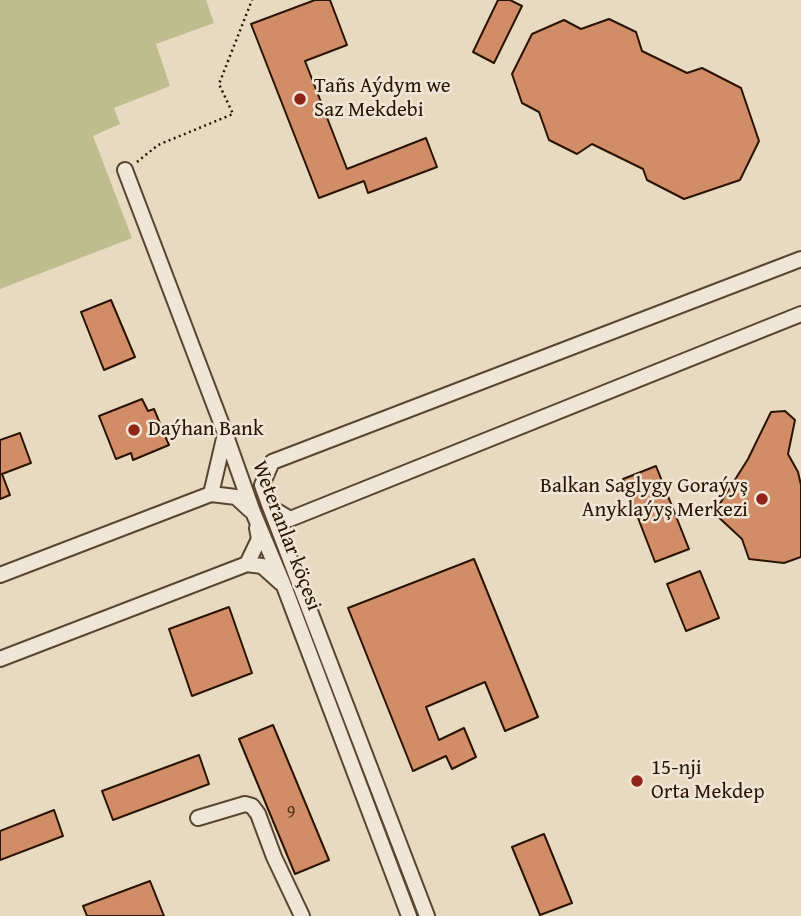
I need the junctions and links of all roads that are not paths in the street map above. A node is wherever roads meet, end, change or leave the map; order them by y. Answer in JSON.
{"nodes":[{"id":1,"x":125,"y":170,"type":"road end"},
{"id":2,"x":801,"y":259,"type":"edge"},
{"id":3,"x":801,"y":313,"type":"edge"},
{"id":4,"x":225,"y":433,"type":"junction"},
{"id":5,"x":211,"y":494,"type":"junction"},
{"id":6,"x":270,"y":508,"type":"junction"},
{"id":7,"x":253,"y":512,"type":"junction"},
{"id":8,"x":247,"y":564,"type":"junction"},
{"id":9,"x":0,"y":575,"type":"edge"},
{"id":10,"x":284,"y":586,"type":"junction"},
{"id":11,"x":0,"y":659,"type":"edge"},
{"id":12,"x":198,"y":818,"type":"dead end"},
{"id":13,"x":302,"y":916,"type":"edge"},
{"id":14,"x":409,"y":916,"type":"edge"},
{"id":15,"x":428,"y":916,"type":"edge"}],
"edges":[{"from":1,"to":4,"type":"street","name":"Weteranlar köçesi"},
{"from":2,"to":6,"type":"street"},
{"from":3,"to":6,"type":"street"},
{"from":4,"to":5,"type":"street"},
{"from":4,"to":7,"type":"street","name":"Weteranlar köçesi"},
{"from":5,"to":7,"type":"street"},
{"from":5,"to":9,"type":"street"},
{"from":6,"to":15,"type":"street"},
{"from":7,"to":8,"type":"street"},
{"from":7,"to":10,"type":"street","name":"Weteranlar köçesi"},
{"from":8,"to":10,"type":"street"},
{"from":8,"to":11,"type":"street"},
{"from":10,"to":14,"type":"street","name":"Weteranlar köçesi"},
{"from":12,"to":13,"type":"street"}]}
